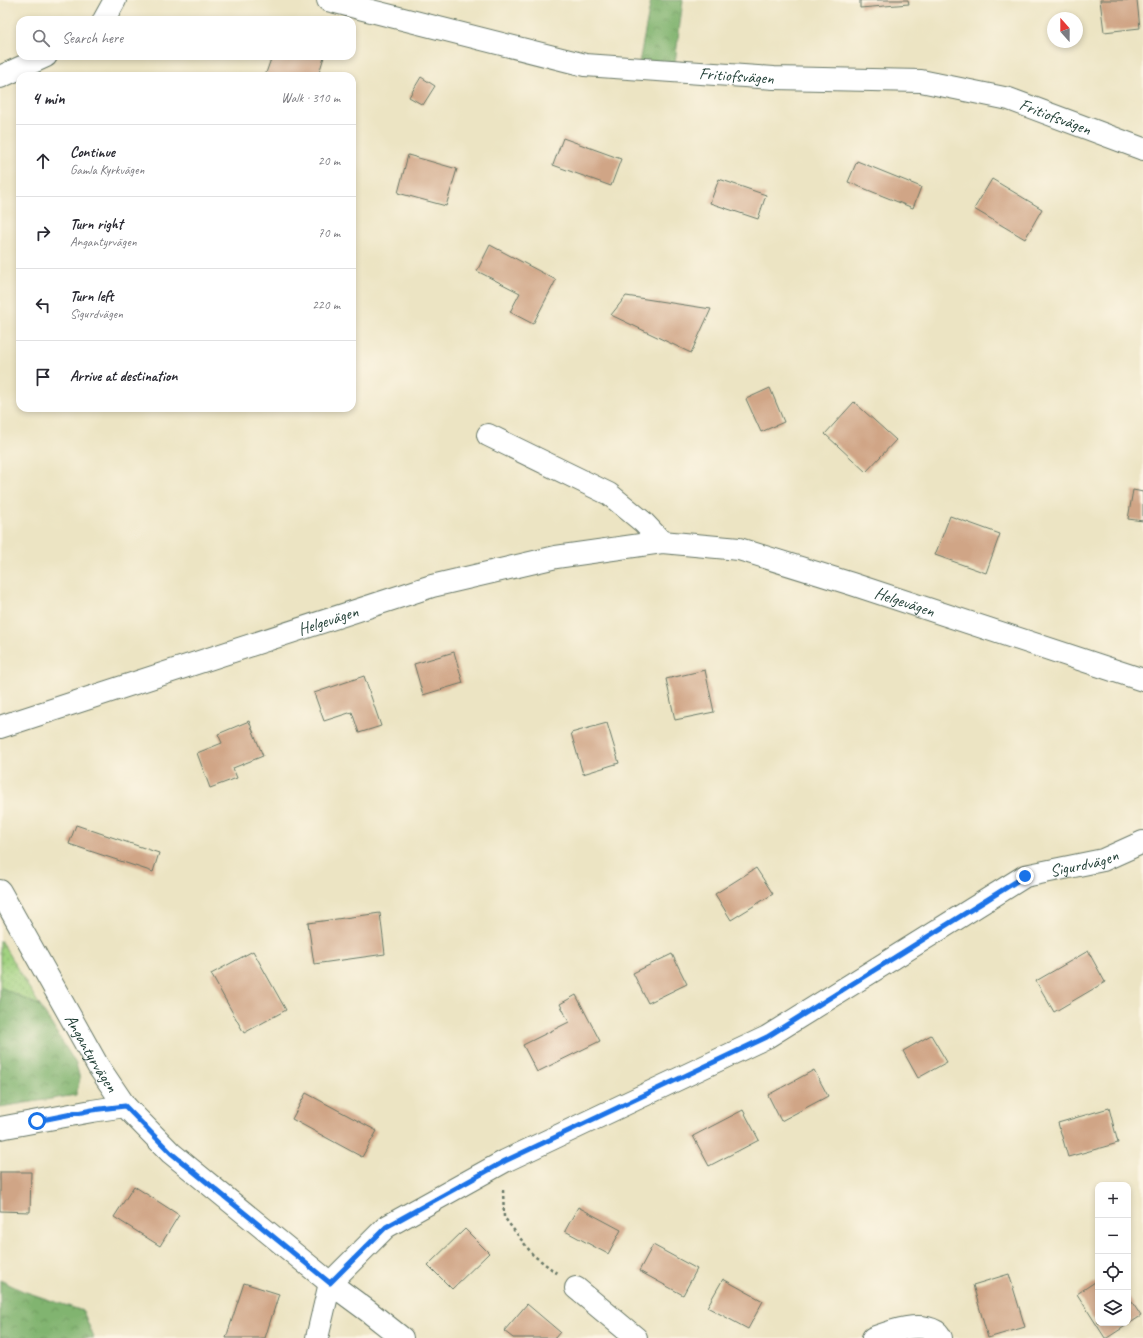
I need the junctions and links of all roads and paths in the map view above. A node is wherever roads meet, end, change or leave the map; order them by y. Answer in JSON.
{"nodes":[{"id":1,"x":114,"y":0,"type":"edge"},
{"id":2,"x":328,"y":0,"type":"edge"},
{"id":3,"x":106,"y":16,"type":"edge"},
{"id":4,"x":37,"y":60,"type":"edge"},
{"id":5,"x":0,"y":76,"type":"edge"},
{"id":6,"x":1143,"y":149,"type":"edge"},
{"id":7,"x":488,"y":435,"type":"dead end"},
{"id":8,"x":662,"y":542,"type":"junction"},
{"id":9,"x":1143,"y":680,"type":"edge"},
{"id":10,"x":0,"y":727,"type":"edge"},
{"id":11,"x":1143,"y":842,"type":"edge"},
{"id":12,"x":0,"y":891,"type":"edge"},
{"id":13,"x":125,"y":1106,"type":"junction"},
{"id":14,"x":0,"y":1128,"type":"edge"},
{"id":15,"x":503,"y":1186,"type":"dead end"},
{"id":16,"x":330,"y":1283,"type":"junction"},
{"id":17,"x":576,"y":1288,"type":"joint"},
{"id":18,"x":317,"y":1338,"type":"edge"},
{"id":19,"x":402,"y":1338,"type":"edge"},
{"id":20,"x":636,"y":1338,"type":"edge"},
{"id":21,"x":873,"y":1338,"type":"edge"},
{"id":22,"x":941,"y":1338,"type":"edge"}],
"edges":[{"from":1,"to":3,"type":"street"},
{"from":2,"to":6,"type":"street","name":"Fritiofsvägen"},
{"from":4,"to":5,"type":"street"},
{"from":7,"to":8,"type":"street"},
{"from":8,"to":9,"type":"street","name":"Helgevägen"},
{"from":8,"to":10,"type":"street","name":"Helgevägen"},
{"from":11,"to":16,"type":"street","name":"Sigurdvägen"},
{"from":12,"to":13,"type":"street","name":"Angantyrvägen"},
{"from":13,"to":14,"type":"street"},
{"from":13,"to":16,"type":"street","name":"Angantyrvägen"},
{"from":15,"to":17,"type":"path"},
{"from":16,"to":18,"type":"street"},
{"from":16,"to":19,"type":"street","name":"Angantyrvägen"},
{"from":17,"to":20,"type":"street"},
{"from":21,"to":22,"type":"street"}]}
